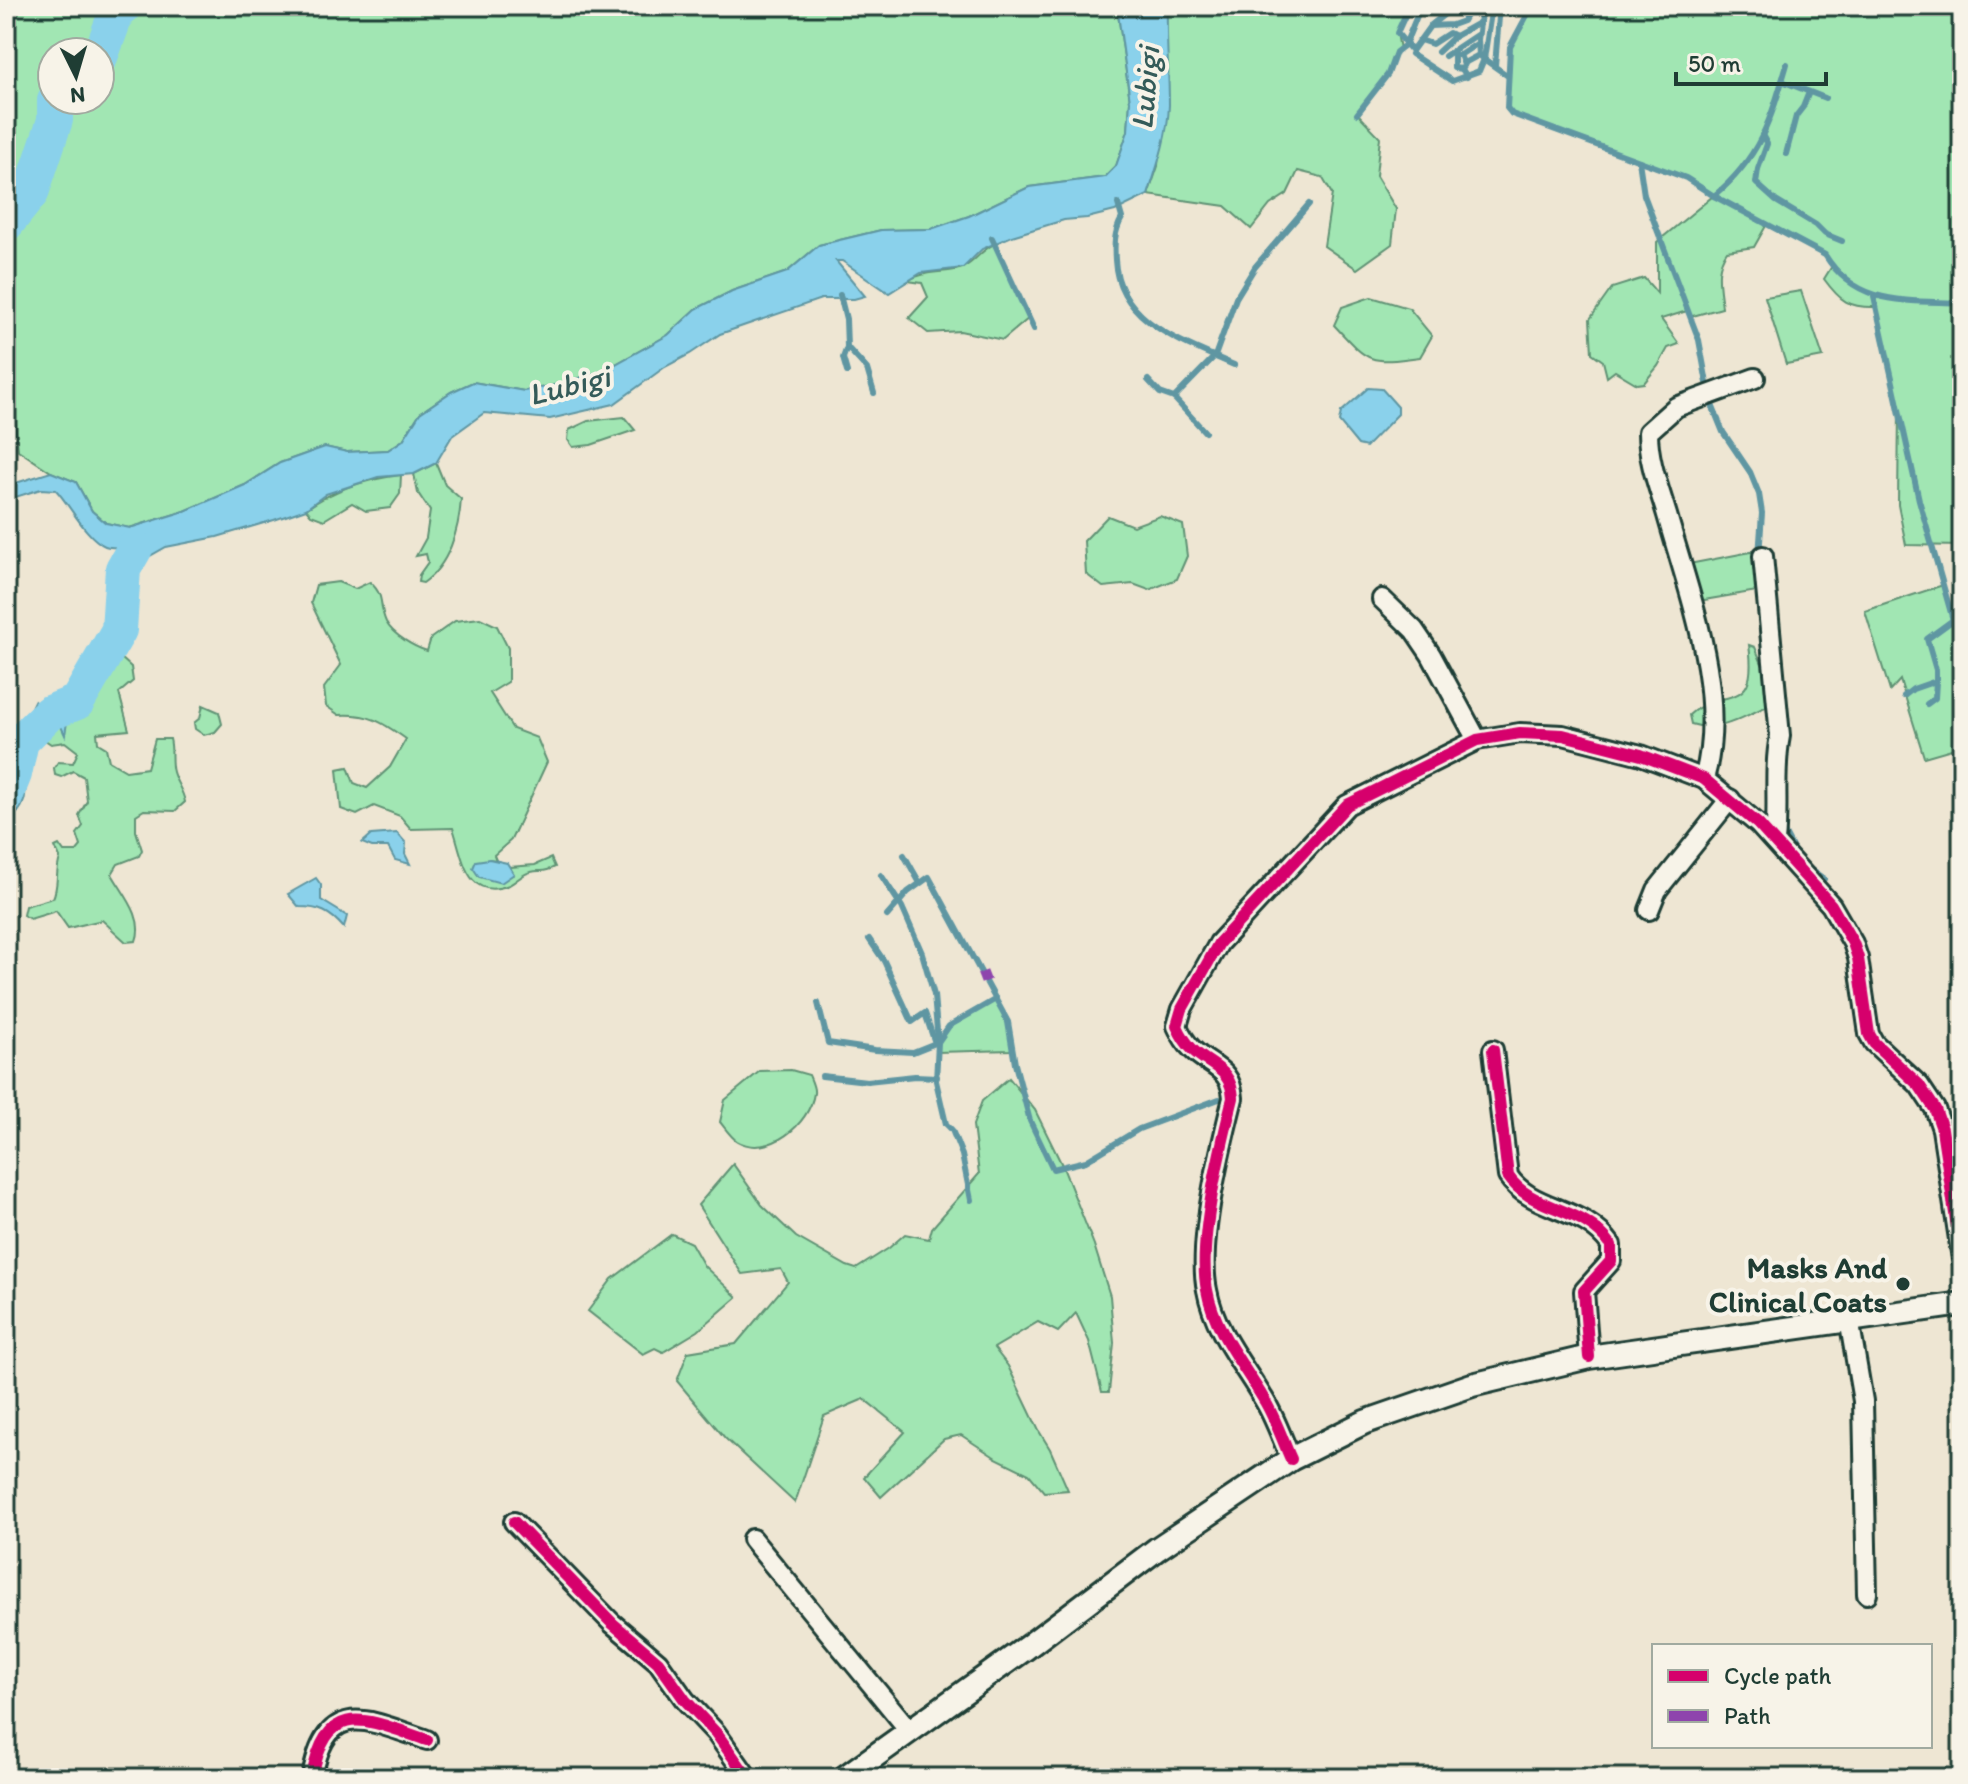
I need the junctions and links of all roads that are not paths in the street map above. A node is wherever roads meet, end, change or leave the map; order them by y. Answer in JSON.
{"nodes":[{"id":1,"x":1755,"y":378,"type":"dead end"},
{"id":2,"x":1763,"y":556,"type":"dead end"},
{"id":3,"x":1382,"y":599,"type":"dead end"},
{"id":4,"x":1477,"y":740,"type":"junction"},
{"id":5,"x":1704,"y":779,"type":"junction"},
{"id":6,"x":1730,"y":799,"type":"junction"},
{"id":7,"x":1775,"y":841,"type":"junction"},
{"id":8,"x":1649,"y":910,"type":"dead end"},
{"id":9,"x":1493,"y":1050,"type":"dead end"},
{"id":10,"x":1962,"y":1259,"type":"edge"},
{"id":11,"x":1962,"y":1304,"type":"edge"},
{"id":12,"x":1849,"y":1319,"type":"junction"},
{"id":13,"x":1589,"y":1357,"type":"junction"},
{"id":14,"x":1291,"y":1459,"type":"junction"},
{"id":15,"x":514,"y":1522,"type":"dead end"},
{"id":16,"x":752,"y":1539,"type":"dead end"},
{"id":17,"x":1867,"y":1594,"type":"dead end"},
{"id":18,"x":909,"y":1730,"type":"junction"},
{"id":19,"x":427,"y":1740,"type":"dead end"},
{"id":20,"x":312,"y":1778,"type":"edge"},
{"id":21,"x":748,"y":1778,"type":"edge"},
{"id":22,"x":844,"y":1778,"type":"edge"}],
"edges":[{"from":1,"to":5,"type":"street"},
{"from":2,"to":7,"type":"street"},
{"from":3,"to":4,"type":"street"},
{"from":4,"to":5,"type":"street"},
{"from":4,"to":14,"type":"street"},
{"from":5,"to":6,"type":"street"},
{"from":6,"to":7,"type":"street"},
{"from":6,"to":8,"type":"street"},
{"from":7,"to":10,"type":"street"},
{"from":9,"to":13,"type":"street"},
{"from":11,"to":12,"type":"street"},
{"from":12,"to":13,"type":"street"},
{"from":12,"to":17,"type":"street"},
{"from":13,"to":14,"type":"street"},
{"from":14,"to":18,"type":"street"},
{"from":15,"to":21,"type":"street"},
{"from":16,"to":18,"type":"street"},
{"from":18,"to":22,"type":"street"},
{"from":19,"to":20,"type":"street"}]}
